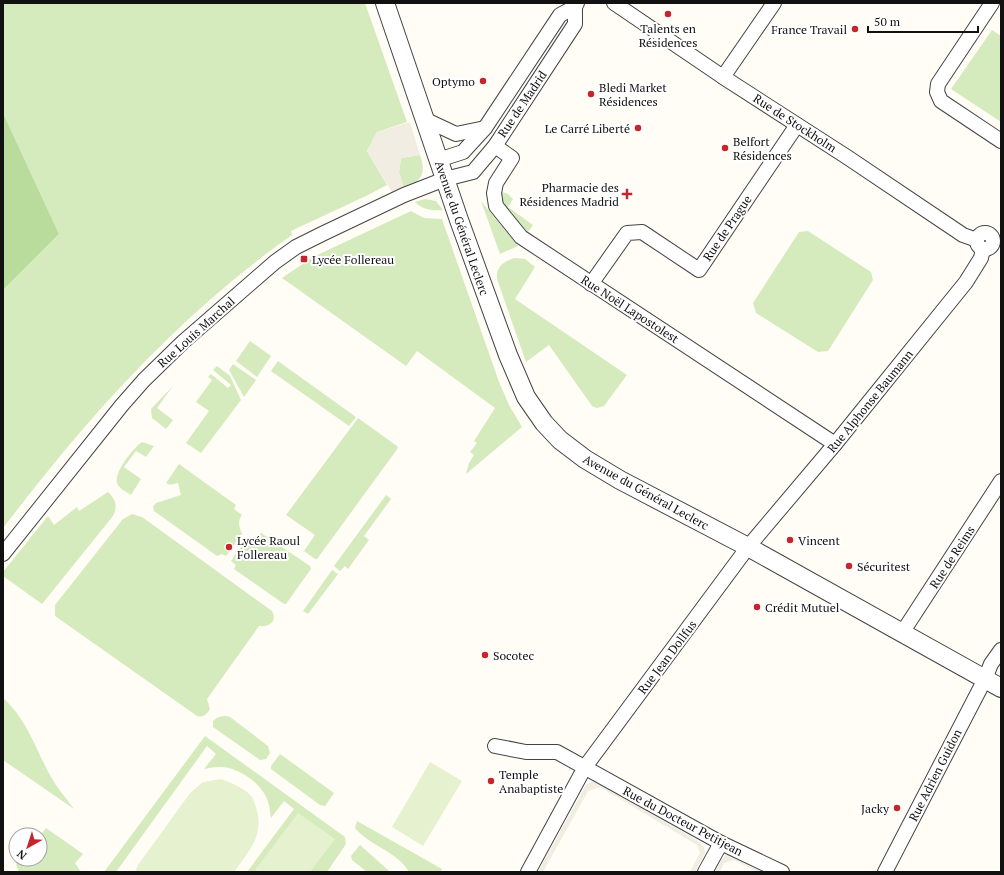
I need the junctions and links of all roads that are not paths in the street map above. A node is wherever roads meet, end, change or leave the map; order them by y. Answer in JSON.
{"nodes":[{"id":1,"x":385,"y":3,"type":"edge"},
{"id":2,"x":614,"y":3,"type":"edge"},
{"id":3,"x":774,"y":3,"type":"edge"},
{"id":4,"x":992,"y":3,"type":"edge"},
{"id":5,"x":576,"y":5,"type":"edge"},
{"id":6,"x":723,"y":77,"type":"junction"},
{"id":7,"x":424,"y":119,"type":"junction"},
{"id":8,"x":797,"y":125,"type":"junction"},
{"id":9,"x":485,"y":128,"type":"junction"},
{"id":10,"x":1001,"y":141,"type":"edge"},
{"id":11,"x":495,"y":146,"type":"junction"},
{"id":12,"x":438,"y":160,"type":"junction"},
{"id":13,"x":445,"y":179,"type":"junction"},
{"id":14,"x":997,"y":233,"type":"edge"},
{"id":15,"x":980,"y":245,"type":"junction"},
{"id":16,"x":591,"y":284,"type":"junction"},
{"id":17,"x":835,"y":444,"type":"junction"},
{"id":18,"x":1001,"y":481,"type":"edge"},
{"id":19,"x":748,"y":547,"type":"junction"},
{"id":20,"x":3,"y":554,"type":"edge"},
{"id":21,"x":902,"y":633,"type":"junction"},
{"id":22,"x":1001,"y":650,"type":"edge"},
{"id":23,"x":985,"y":679,"type":"junction"},
{"id":24,"x":1001,"y":688,"type":"edge"},
{"id":25,"x":495,"y":746,"type":"dead end"},
{"id":26,"x":585,"y":767,"type":"junction"},
{"id":27,"x":721,"y":843,"type":"junction"},
{"id":28,"x":528,"y":872,"type":"edge"},
{"id":29,"x":705,"y":872,"type":"edge"},
{"id":30,"x":782,"y":872,"type":"edge"},
{"id":31,"x":885,"y":872,"type":"edge"}],
"edges":[{"from":1,"to":7,"type":"street","name":"Avenue du Général Leclerc"},
{"from":2,"to":6,"type":"street","name":"Rue de Stockholm"},
{"from":3,"to":6,"type":"street"},
{"from":4,"to":10,"type":"street"},
{"from":5,"to":9,"type":"street","name":"Rue de Madrid"},
{"from":5,"to":11,"type":"street","name":"Rue de Madrid"},
{"from":6,"to":8,"type":"street","name":"Rue de Stockholm"},
{"from":7,"to":9,"type":"street","name":"Rue de Madrid"},
{"from":7,"to":12,"type":"street","name":"Avenue du Général Leclerc"},
{"from":8,"to":15,"type":"street","name":"Rue de Stockholm"},
{"from":8,"to":16,"type":"street","name":"Rue de Prague"},
{"from":9,"to":12,"type":"street","name":"Rue de Madrid"},
{"from":11,"to":13,"type":"street","name":"Rue de Madrid"},
{"from":11,"to":16,"type":"street","name":"Rue Noël Lapostolest"},
{"from":12,"to":13,"type":"street","name":"Avenue du Général Leclerc"},
{"from":13,"to":19,"type":"street","name":"Avenue du Général Leclerc"},
{"from":13,"to":20,"type":"street","name":"Rue Louis Marchal"},
{"from":14,"to":15,"type":"street","name":"Rue Alphonse Baumann"},
{"from":15,"to":17,"type":"street","name":"Rue Alphonse Baumann"},
{"from":16,"to":17,"type":"street","name":"Rue Noël Lapostolest"},
{"from":17,"to":19,"type":"street","name":"Rue Alphonse Baumann"},
{"from":18,"to":21,"type":"street","name":"Rue de Reims"},
{"from":19,"to":21,"type":"street","name":"Avenue du Général Leclerc"},
{"from":19,"to":26,"type":"street","name":"Rue Jean Dollfus"},
{"from":21,"to":23,"type":"street","name":"Avenue du Général Leclerc"},
{"from":22,"to":23,"type":"street","name":"Rue Adrien Guidon"},
{"from":23,"to":24,"type":"street","name":"Avenue du Général Leclerc"},
{"from":23,"to":31,"type":"street","name":"Rue Adrien Guidon"},
{"from":25,"to":26,"type":"street"},
{"from":26,"to":27,"type":"street","name":"Rue du Docteur Petitjean"},
{"from":26,"to":28,"type":"street","name":"Rue Jean Dollfus"},
{"from":27,"to":29,"type":"street"},
{"from":27,"to":30,"type":"street","name":"Rue du Docteur Petitjean"}]}
